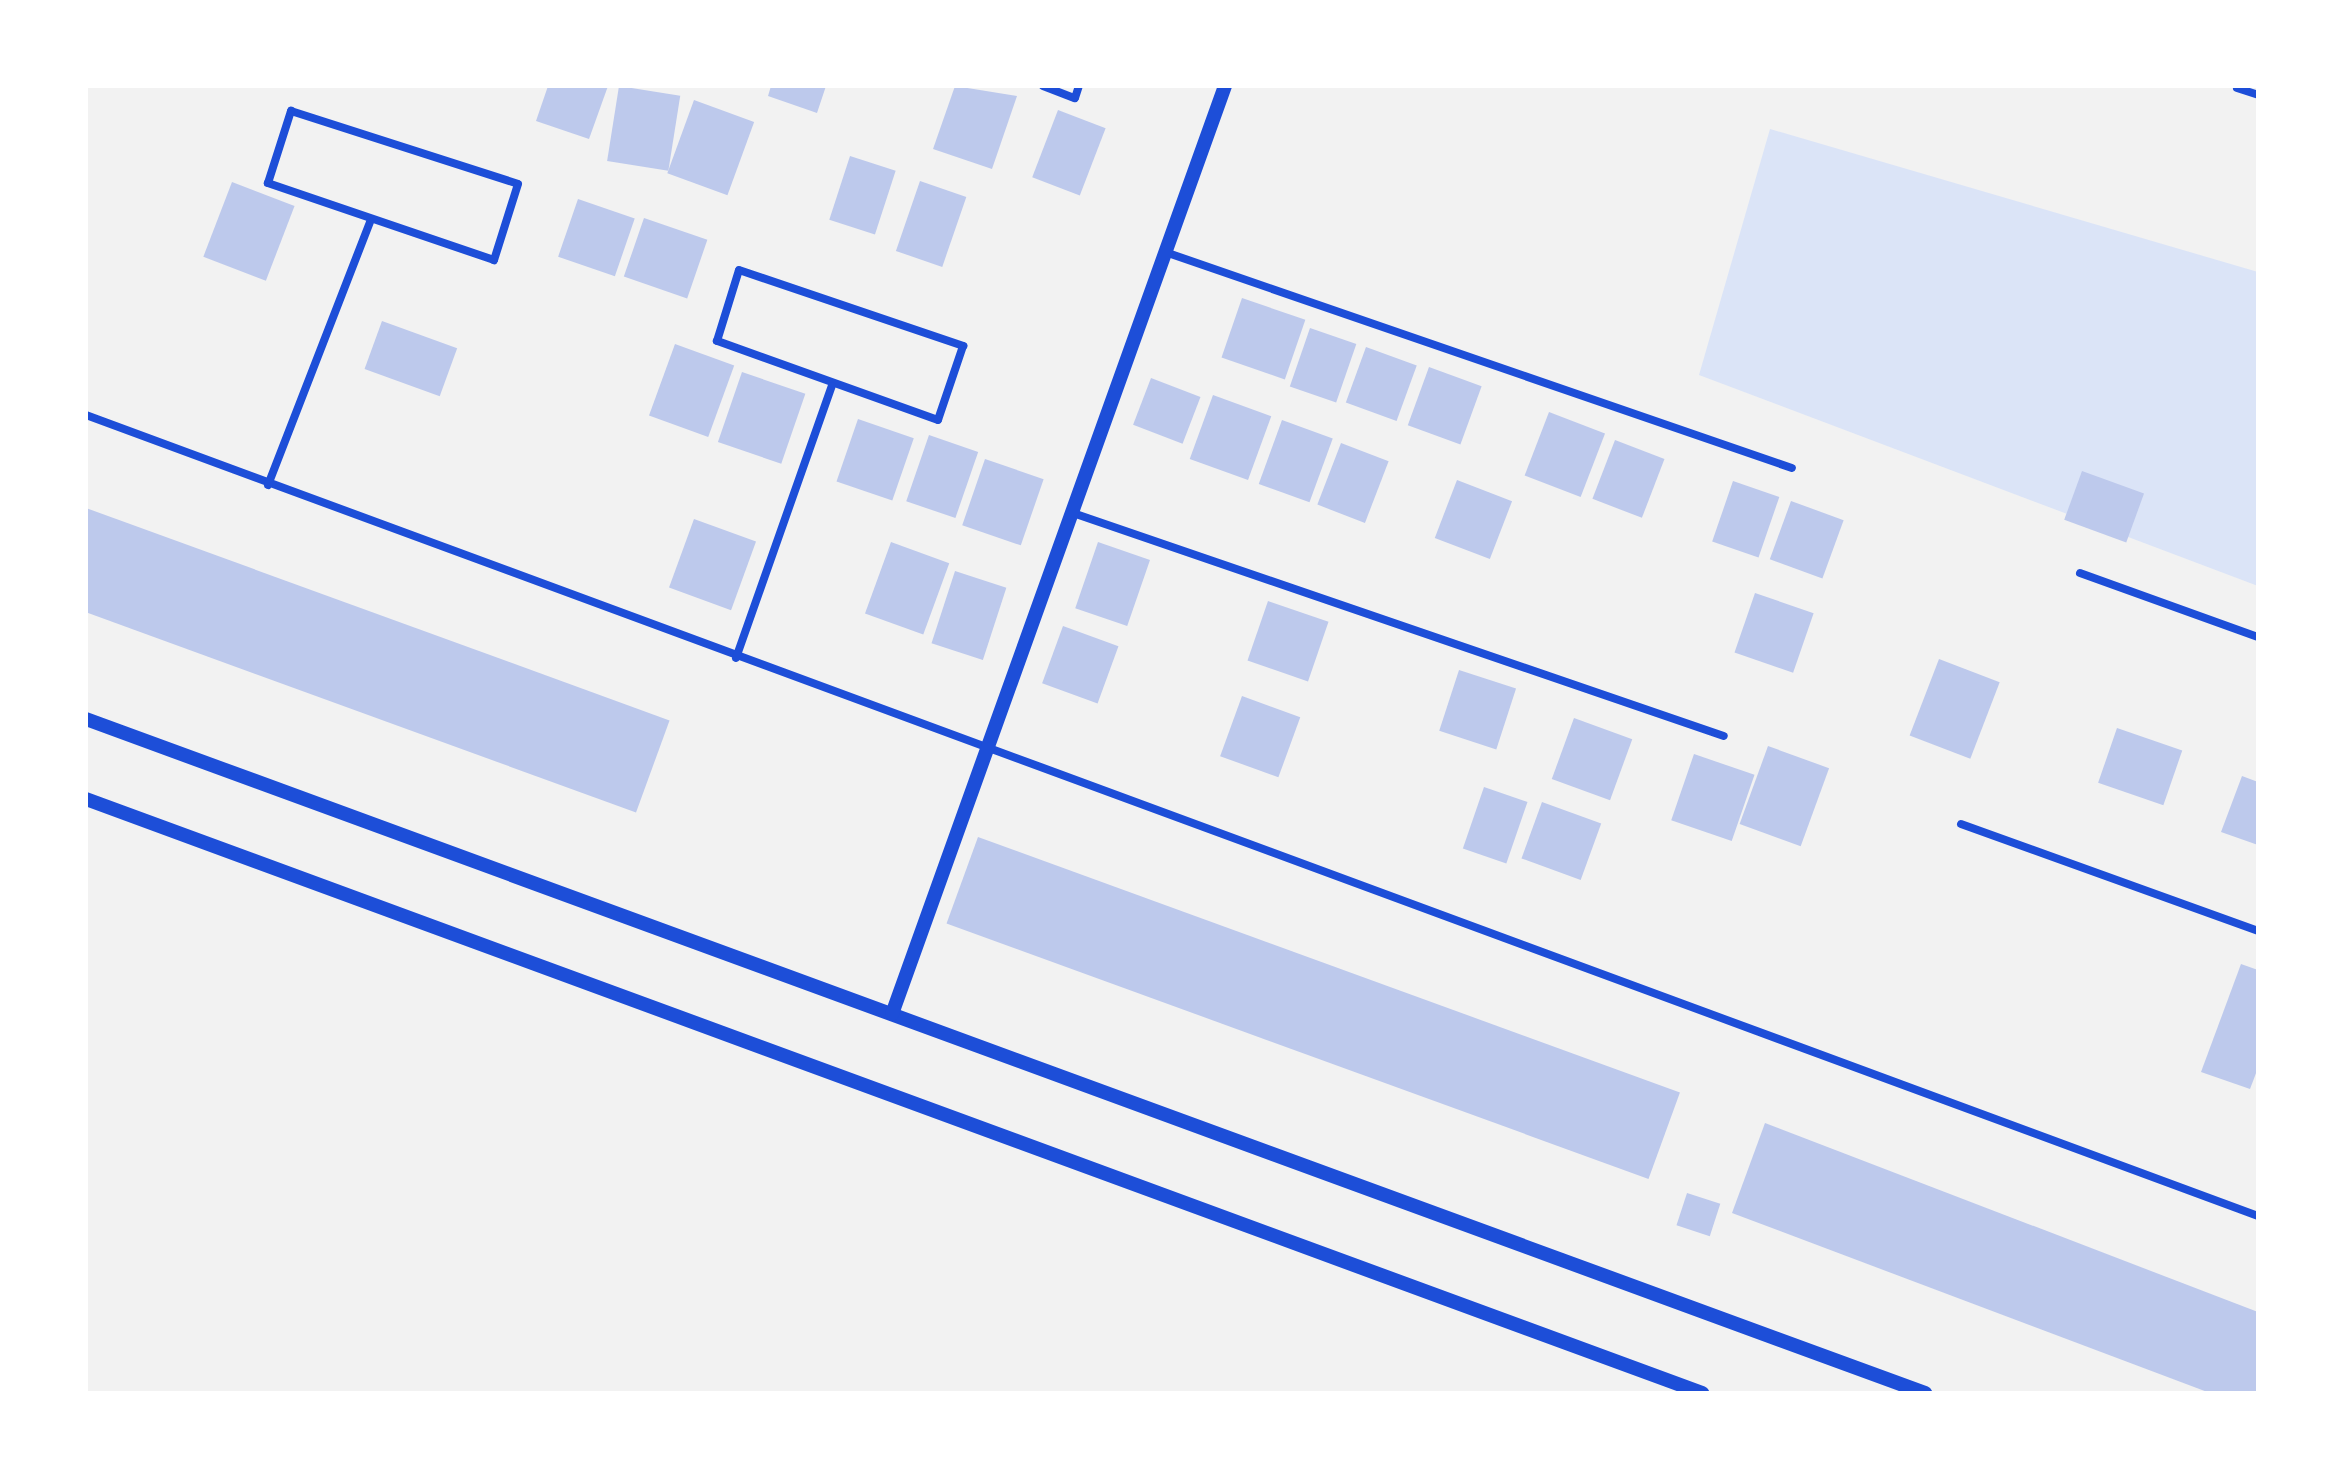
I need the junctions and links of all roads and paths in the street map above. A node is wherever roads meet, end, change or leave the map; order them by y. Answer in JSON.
{"nodes":[{"id":1,"x":1043,"y":86,"type":"edge"},
{"id":2,"x":1079,"y":86,"type":"edge"},
{"id":3,"x":1225,"y":86,"type":"edge"},
{"id":4,"x":2237,"y":88,"type":"edge"},
{"id":5,"x":2258,"y":95,"type":"edge"},
{"id":6,"x":370,"y":222,"type":"junction"},
{"id":7,"x":1165,"y":252,"type":"junction"},
{"id":8,"x":832,"y":386,"type":"junction"},
{"id":9,"x":86,"y":415,"type":"edge"},
{"id":10,"x":1792,"y":468,"type":"dead end"},
{"id":11,"x":268,"y":485,"type":"junction"},
{"id":12,"x":1070,"y":511,"type":"junction"},
{"id":13,"x":2080,"y":573,"type":"dead end"},
{"id":14,"x":2258,"y":637,"type":"edge"},
{"id":15,"x":736,"y":658,"type":"junction"},
{"id":16,"x":86,"y":719,"type":"edge"},
{"id":17,"x":1724,"y":736,"type":"dead end"},
{"id":18,"x":986,"y":747,"type":"junction"},
{"id":19,"x":86,"y":799,"type":"edge"},
{"id":20,"x":1961,"y":824,"type":"dead end"},
{"id":21,"x":2258,"y":931,"type":"edge"},
{"id":22,"x":892,"y":1014,"type":"junction"},
{"id":23,"x":2258,"y":1216,"type":"edge"},
{"id":24,"x":1702,"y":1393,"type":"edge"},
{"id":25,"x":1925,"y":1393,"type":"edge"}],
"edges":[{"from":1,"to":2,"type":"street"},
{"from":3,"to":7,"type":"street"},
{"from":4,"to":5,"type":"street"},
{"from":6,"to":6,"type":"street"},
{"from":6,"to":11,"type":"street"},
{"from":7,"to":10,"type":"street"},
{"from":7,"to":12,"type":"street"},
{"from":8,"to":8,"type":"street"},
{"from":8,"to":15,"type":"street"},
{"from":9,"to":11,"type":"street"},
{"from":11,"to":15,"type":"street"},
{"from":12,"to":17,"type":"street"},
{"from":12,"to":18,"type":"street"},
{"from":13,"to":14,"type":"street"},
{"from":15,"to":18,"type":"street"},
{"from":16,"to":22,"type":"street"},
{"from":18,"to":22,"type":"street"},
{"from":18,"to":23,"type":"street"},
{"from":19,"to":24,"type":"street"},
{"from":20,"to":21,"type":"street"},
{"from":22,"to":25,"type":"street"}]}
